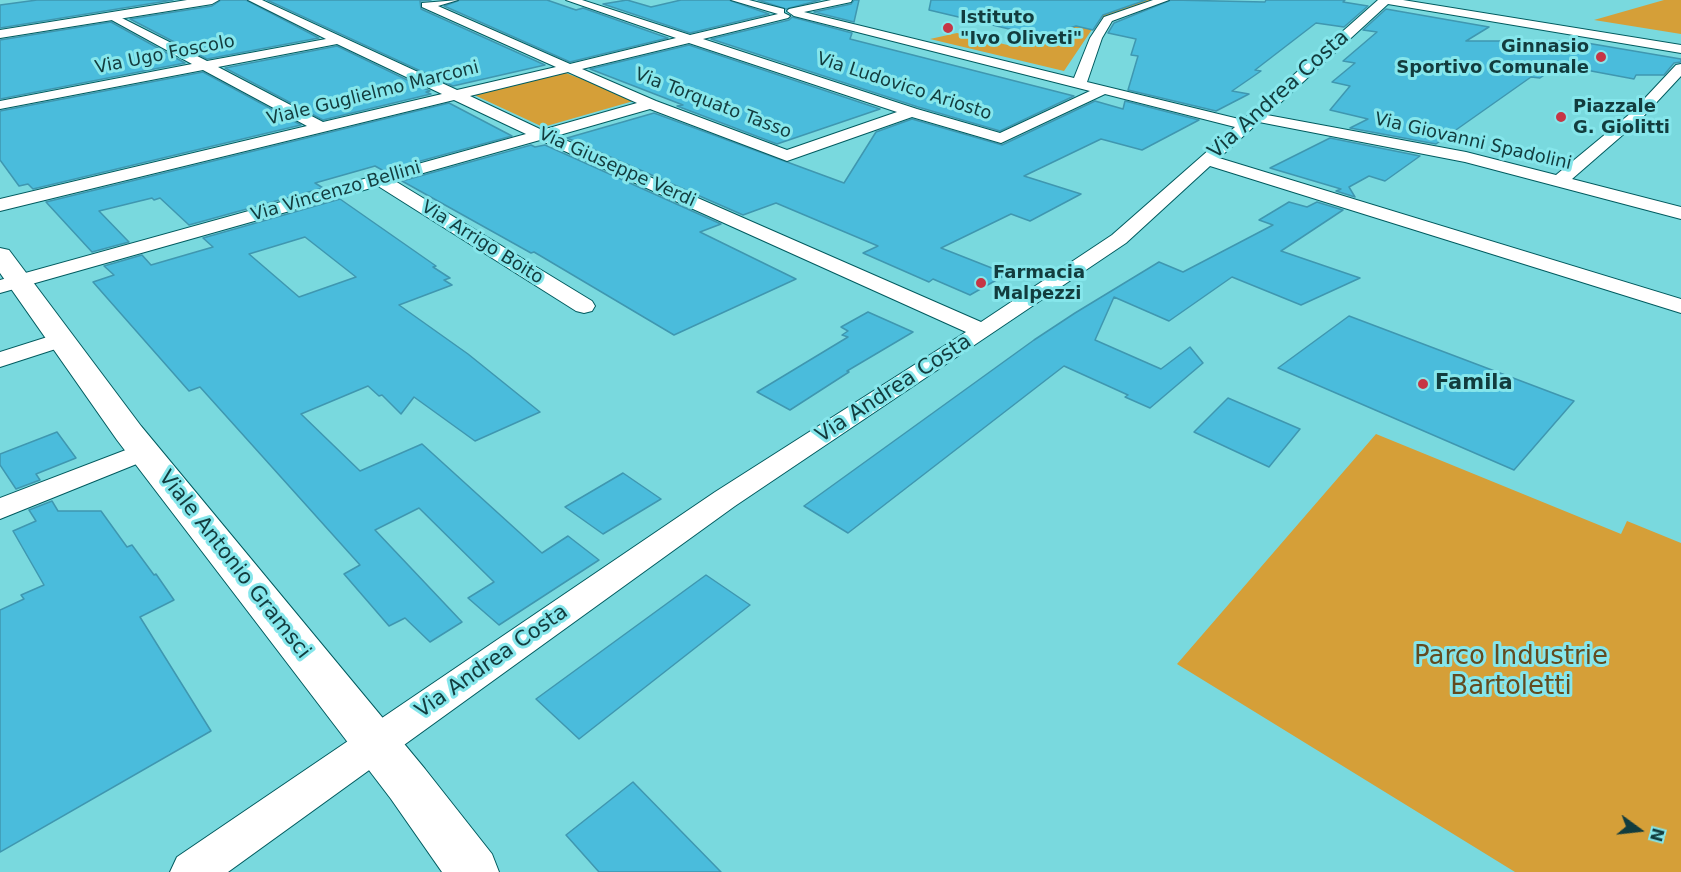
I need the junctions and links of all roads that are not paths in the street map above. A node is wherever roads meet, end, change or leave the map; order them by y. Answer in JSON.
{"nodes":[{"id":1,"x":212,"y":0,"type":"edge"},
{"id":2,"x":253,"y":0,"type":"edge"},
{"id":3,"x":453,"y":0,"type":"edge"},
{"id":4,"x":571,"y":0,"type":"edge"},
{"id":5,"x":736,"y":0,"type":"edge"},
{"id":6,"x":847,"y":0,"type":"edge"},
{"id":7,"x":1164,"y":0,"type":"edge"},
{"id":8,"x":1385,"y":0,"type":"edge"},
{"id":9,"x":789,"y":14,"type":"junction"},
{"id":10,"x":112,"y":16,"type":"junction"},
{"id":11,"x":0,"y":34,"type":"edge"},
{"id":12,"x":690,"y":38,"type":"junction"},
{"id":13,"x":338,"y":40,"type":"junction"},
{"id":14,"x":1681,"y":49,"type":"edge"},
{"id":15,"x":204,"y":66,"type":"junction"},
{"id":16,"x":570,"y":66,"type":"junction"},
{"id":17,"x":1681,"y":68,"type":"edge"},
{"id":18,"x":1079,"y":85,"type":"junction"},
{"id":19,"x":1101,"y":91,"type":"junction"},
{"id":20,"x":458,"y":94,"type":"junction"},
{"id":21,"x":651,"y":104,"type":"junction"},
{"id":22,"x":0,"y":105,"type":"edge"},
{"id":23,"x":912,"y":112,"type":"junction"},
{"id":24,"x":1250,"y":121,"type":"junction"},
{"id":25,"x":320,"y":128,"type":"junction"},
{"id":26,"x":542,"y":135,"type":"junction"},
{"id":27,"x":1207,"y":160,"type":"junction"},
{"id":28,"x":380,"y":180,"type":"junction"},
{"id":29,"x":1559,"y":181,"type":"junction"},
{"id":30,"x":0,"y":205,"type":"edge"},
{"id":31,"x":1681,"y":213,"type":"edge"},
{"id":32,"x":7,"y":274,"type":"edge"},
{"id":33,"x":584,"y":306,"type":"dead end"},
{"id":34,"x":1681,"y":306,"type":"edge"},
{"id":35,"x":983,"y":332,"type":"junction"},
{"id":36,"x":60,"y":340,"type":"junction"},
{"id":37,"x":0,"y":360,"type":"edge"},
{"id":38,"x":144,"y":451,"type":"junction"},
{"id":39,"x":0,"y":509,"type":"edge"},
{"id":40,"x":375,"y":744,"type":"junction"},
{"id":41,"x":192,"y":872,"type":"edge"},
{"id":42,"x":473,"y":872,"type":"edge"}],
"edges":[{"from":1,"to":10,"type":"main road"},
{"from":2,"to":13,"type":"street","name":"Via Giuseppe Verdi"},
{"from":3,"to":16,"type":"street","name":"Via Torquato Tasso"},
{"from":4,"to":12,"type":"street","name":"Via Ludovico Ariosto"},
{"from":5,"to":9,"type":"street","name":"Via Giovanni Spadolini"},
{"from":6,"to":9,"type":"street","name":"Viale Guglielmo Marconi"},
{"from":7,"to":18,"type":"street"},
{"from":8,"to":14,"type":"street"},
{"from":8,"to":24,"type":"street","name":"Via Andrea Costa"},
{"from":9,"to":12,"type":"street","name":"Viale Guglielmo Marconi"},
{"from":9,"to":18,"type":"street","name":"Via Giovanni Spadolini"},
{"from":10,"to":11,"type":"main road"},
{"from":10,"to":15,"type":"street"},
{"from":12,"to":16,"type":"street","name":"Viale Guglielmo Marconi"},
{"from":12,"to":23,"type":"street","name":"Via Ludovico Ariosto"},
{"from":13,"to":15,"type":"street","name":"Via Ugo Foscolo"},
{"from":13,"to":20,"type":"street","name":"Via Giuseppe Verdi"},
{"from":15,"to":22,"type":"street","name":"Via Ugo Foscolo"},
{"from":15,"to":25,"type":"street"},
{"from":16,"to":20,"type":"street","name":"Viale Guglielmo Marconi"},
{"from":16,"to":21,"type":"street","name":"Via Torquato Tasso"},
{"from":17,"to":29,"type":"street"},
{"from":18,"to":19,"type":"street","name":"Via Giovanni Spadolini"},
{"from":19,"to":23,"type":"street","name":"Via Ludovico Ariosto"},
{"from":19,"to":24,"type":"street","name":"Via Giovanni Spadolini"},
{"from":20,"to":25,"type":"street","name":"Viale Guglielmo Marconi"},
{"from":20,"to":26,"type":"street","name":"Via Giuseppe Verdi"},
{"from":21,"to":23,"type":"street","name":"Via Torquato Tasso"},
{"from":21,"to":26,"type":"street","name":"Via Vincenzo Bellini"},
{"from":24,"to":27,"type":"street","name":"Via Andrea Costa"},
{"from":24,"to":29,"type":"street","name":"Via Giovanni Spadolini"},
{"from":25,"to":30,"type":"street","name":"Viale Guglielmo Marconi"},
{"from":26,"to":28,"type":"street","name":"Via Vincenzo Bellini"},
{"from":26,"to":35,"type":"street","name":"Via Giuseppe Verdi"},
{"from":27,"to":34,"type":"street"},
{"from":27,"to":35,"type":"street","name":"Via Andrea Costa"},
{"from":28,"to":32,"type":"street","name":"Via Vincenzo Bellini"},
{"from":28,"to":33,"type":"street","name":"Via Arrigo Boito"},
{"from":29,"to":31,"type":"street","name":"Via Giovanni Spadolini"},
{"from":32,"to":36,"type":"main road","name":"Viale Antonio Gramsci"},
{"from":35,"to":40,"type":"street","name":"Via Andrea Costa"},
{"from":36,"to":37,"type":"street"},
{"from":36,"to":38,"type":"main road","name":"Viale Antonio Gramsci"},
{"from":38,"to":39,"type":"street"},
{"from":38,"to":40,"type":"main road","name":"Viale Antonio Gramsci"},
{"from":40,"to":41,"type":"street","name":"Via Andrea Costa"},
{"from":40,"to":42,"type":"main road","name":"Viale Antonio Gramsci"}]}
